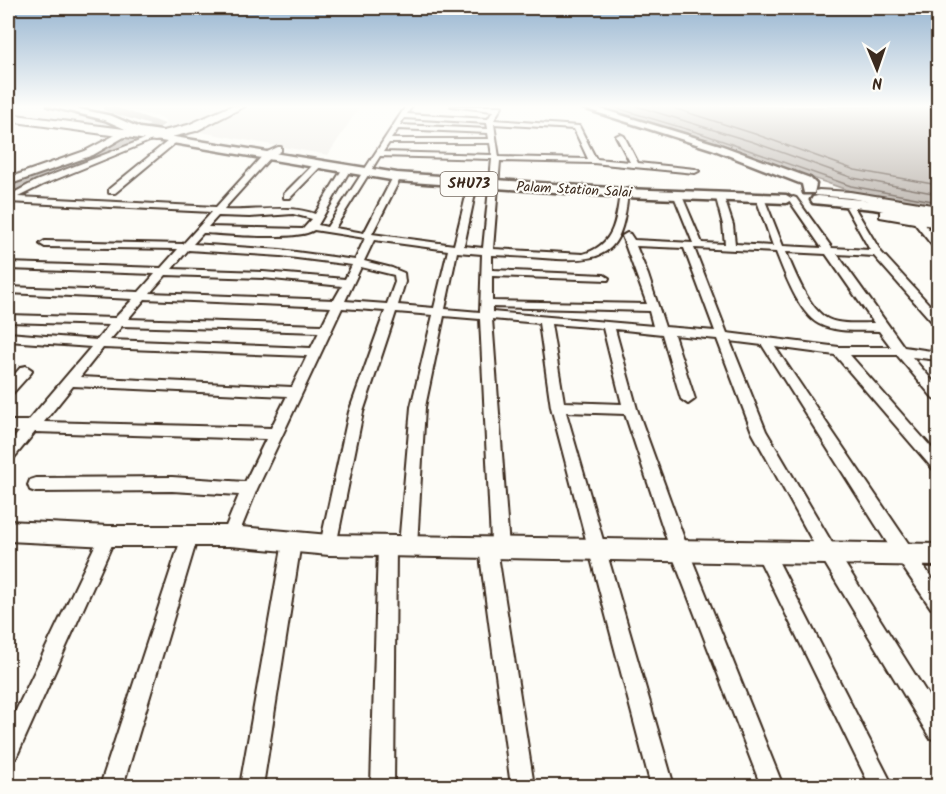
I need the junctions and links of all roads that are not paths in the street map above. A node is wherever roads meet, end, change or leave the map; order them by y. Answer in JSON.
{"nodes":[{"id":1,"x":110,"y":143,"type":"edge"},
{"id":2,"x":148,"y":143,"type":"edge"},
{"id":3,"x":158,"y":143,"type":"edge"},
{"id":4,"x":208,"y":143,"type":"edge"},
{"id":5,"x":237,"y":143,"type":"edge"},
{"id":6,"x":386,"y":143,"type":"edge"},
{"id":7,"x":493,"y":143,"type":"edge"},
{"id":8,"x":585,"y":143,"type":"edge"},
{"id":9,"x":624,"y":143,"type":"edge"},
{"id":10,"x":695,"y":143,"type":"edge"},
{"id":11,"x":703,"y":143,"type":"edge"},
{"id":12,"x":273,"y":152,"type":"junction"},
{"id":13,"x":379,"y":154,"type":"junction"},
{"id":14,"x":495,"y":158,"type":"junction"},
{"id":15,"x":593,"y":161,"type":"junction"},
{"id":16,"x":319,"y":164,"type":"junction"},
{"id":17,"x":635,"y":165,"type":"junction"},
{"id":18,"x":368,"y":169,"type":"junction"},
{"id":19,"x":346,"y":170,"type":"junction"},
{"id":20,"x":695,"y":171,"type":"dead end"},
{"id":21,"x":398,"y":177,"type":"junction"},
{"id":22,"x":774,"y":181,"type":"junction"},
{"id":23,"x":8,"y":182,"type":"edge"},
{"id":24,"x":495,"y":182,"type":"junction"},
{"id":25,"x":473,"y":184,"type":"junction"},
{"id":26,"x":112,"y":191,"type":"dead end"},
{"id":27,"x":812,"y":191,"type":"junction"},
{"id":28,"x":624,"y":193,"type":"junction"},
{"id":29,"x":287,"y":196,"type":"dead end"},
{"id":30,"x":678,"y":196,"type":"junction"},
{"id":31,"x":720,"y":198,"type":"junction"},
{"id":32,"x":760,"y":198,"type":"junction"},
{"id":33,"x":8,"y":199,"type":"edge"},
{"id":34,"x":789,"y":200,"type":"junction"},
{"id":35,"x":850,"y":201,"type":"junction"},
{"id":36,"x":833,"y":202,"type":"junction"},
{"id":37,"x":873,"y":206,"type":"junction"},
{"id":38,"x":939,"y":210,"type":"edge"},
{"id":39,"x":217,"y":212,"type":"junction"},
{"id":40,"x":939,"y":216,"type":"edge"},
{"id":41,"x":917,"y":220,"type":"junction"},
{"id":42,"x":314,"y":222,"type":"junction"},
{"id":43,"x":939,"y":223,"type":"edge"},
{"id":44,"x":620,"y":226,"type":"junction"},
{"id":45,"x":330,"y":229,"type":"junction"},
{"id":46,"x":201,"y":230,"type":"junction"},
{"id":47,"x":369,"y":235,"type":"junction"},
{"id":48,"x":631,"y":243,"type":"junction"},
{"id":49,"x":45,"y":244,"type":"dead end"},
{"id":50,"x":693,"y":244,"type":"junction"},
{"id":51,"x":730,"y":245,"type":"junction"},
{"id":52,"x":184,"y":247,"type":"junction"},
{"id":53,"x":455,"y":248,"type":"junction"},
{"id":54,"x":779,"y":248,"type":"junction"},
{"id":55,"x":939,"y":248,"type":"edge"},
{"id":56,"x":826,"y":250,"type":"junction"},
{"id":57,"x":488,"y":252,"type":"junction"},
{"id":58,"x":877,"y":253,"type":"junction"},
{"id":59,"x":358,"y":264,"type":"junction"},
{"id":60,"x":8,"y":266,"type":"edge"},
{"id":61,"x":163,"y":272,"type":"junction"},
{"id":62,"x":487,"y":273,"type":"junction"},
{"id":63,"x":603,"y":278,"type":"dead end"},
{"id":64,"x":348,"y":283,"type":"junction"},
{"id":65,"x":8,"y":290,"type":"edge"},
{"id":66,"x":142,"y":295,"type":"junction"},
{"id":67,"x":339,"y":304,"type":"junction"},
{"id":68,"x":651,"y":308,"type":"junction"},
{"id":69,"x":390,"y":309,"type":"junction"},
{"id":70,"x":487,"y":310,"type":"junction"},
{"id":71,"x":437,"y":312,"type":"junction"},
{"id":72,"x":8,"y":318,"type":"edge"},
{"id":73,"x":120,"y":320,"type":"junction"},
{"id":74,"x":544,"y":320,"type":"junction"},
{"id":75,"x":939,"y":321,"type":"edge"},
{"id":76,"x":608,"y":325,"type":"junction"},
{"id":77,"x":882,"y":327,"type":"junction"},
{"id":78,"x":326,"y":329,"type":"junction"},
{"id":79,"x":663,"y":330,"type":"junction"},
{"id":80,"x":8,"y":336,"type":"edge"},
{"id":81,"x":723,"y":336,"type":"junction"},
{"id":82,"x":766,"y":342,"type":"junction"},
{"id":83,"x":101,"y":344,"type":"junction"},
{"id":84,"x":839,"y":351,"type":"junction"},
{"id":85,"x":900,"y":351,"type":"junction"},
{"id":86,"x":314,"y":352,"type":"junction"},
{"id":87,"x":939,"y":356,"type":"edge"},
{"id":88,"x":26,"y":370,"type":"dead end"},
{"id":89,"x":70,"y":381,"type":"junction"},
{"id":90,"x":8,"y":390,"type":"edge"},
{"id":91,"x":295,"y":392,"type":"junction"},
{"id":92,"x":939,"y":395,"type":"edge"},
{"id":93,"x":688,"y":399,"type":"dead end"},
{"id":94,"x":558,"y":407,"type":"junction"},
{"id":95,"x":630,"y":410,"type":"junction"},
{"id":96,"x":8,"y":426,"type":"edge"},
{"id":97,"x":33,"y":426,"type":"junction"},
{"id":98,"x":276,"y":434,"type":"junction"},
{"id":99,"x":8,"y":455,"type":"edge"},
{"id":100,"x":939,"y":465,"type":"edge"},
{"id":101,"x":36,"y":485,"type":"dead end"},
{"id":102,"x":249,"y":489,"type":"junction"},
{"id":103,"x":8,"y":531,"type":"edge"},
{"id":104,"x":108,"y":536,"type":"junction"},
{"id":105,"x":190,"y":536,"type":"junction"},
{"id":106,"x":230,"y":536,"type":"junction"},
{"id":107,"x":291,"y":542,"type":"junction"},
{"id":108,"x":329,"y":545,"type":"junction"},
{"id":109,"x":397,"y":546,"type":"junction"},
{"id":110,"x":494,"y":548,"type":"junction"},
{"id":111,"x":596,"y":549,"type":"junction"},
{"id":112,"x":680,"y":552,"type":"junction"},
{"id":113,"x":765,"y":553,"type":"junction"},
{"id":114,"x":829,"y":554,"type":"junction"},
{"id":115,"x":904,"y":554,"type":"junction"},
{"id":116,"x":939,"y":555,"type":"edge"},
{"id":117,"x":939,"y":602,"type":"edge"},
{"id":118,"x":939,"y":730,"type":"edge"},
{"id":119,"x":8,"y":750,"type":"edge"},
{"id":120,"x":111,"y":786,"type":"edge"},
{"id":121,"x":251,"y":786,"type":"edge"},
{"id":122,"x":382,"y":786,"type":"edge"},
{"id":123,"x":523,"y":786,"type":"edge"},
{"id":124,"x":662,"y":786,"type":"edge"},
{"id":125,"x":772,"y":786,"type":"edge"},
{"id":126,"x":882,"y":786,"type":"edge"}],
"edges":[{"from":1,"to":23,"type":"street"},
{"from":2,"to":33,"type":"street"},
{"from":3,"to":26,"type":"street"},
{"from":4,"to":12,"type":"main road","name":"Palam Station Salai","number":"SHU73"},
{"from":5,"to":12,"type":"main road","name":"Palam Station Salai","number":"SHU73"},
{"from":6,"to":13,"type":"street"},
{"from":7,"to":14,"type":"street"},
{"from":8,"to":15,"type":"street"},
{"from":9,"to":17,"type":"street"},
{"from":10,"to":22,"type":"main road"},
{"from":11,"to":27,"type":"main road"},
{"from":12,"to":16,"type":"main road","name":"Palam Station Salai","number":"SHU73"},
{"from":12,"to":18,"type":"main road","name":"Palam Station Salai","number":"SHU73"},
{"from":12,"to":39,"type":"street"},
{"from":13,"to":14,"type":"street"},
{"from":13,"to":18,"type":"street"},
{"from":14,"to":15,"type":"street"},
{"from":14,"to":24,"type":"street"},
{"from":15,"to":17,"type":"street"},
{"from":16,"to":19,"type":"main road","name":"Palam Station Salai","number":"SHU73"},
{"from":16,"to":29,"type":"street"},
{"from":17,"to":20,"type":"street"},
{"from":18,"to":19,"type":"main road","name":"Palam Station Salai","number":"SHU73"},
{"from":18,"to":21,"type":"main road","name":"Palam Station Salai","number":"SHU73"},
{"from":18,"to":24,"type":"main road","name":"Palam Station Salai","number":"SHU73"},
{"from":18,"to":45,"type":"street"},
{"from":19,"to":42,"type":"street"},
{"from":21,"to":25,"type":"main road","name":"Palam Station Salai","number":"SHU73"},
{"from":21,"to":47,"type":"street"},
{"from":22,"to":24,"type":"main road","name":"Palam Station Salai","number":"SHU73"},
{"from":22,"to":27,"type":"main road","number":"SHU73"},
{"from":22,"to":34,"type":"main road"},
{"from":24,"to":25,"type":"main road","name":"Palam Station Salai","number":"SHU73"},
{"from":24,"to":28,"type":"main road","name":"Palam Station Salai","number":"SHU73"},
{"from":24,"to":57,"type":"street"},
{"from":25,"to":53,"type":"street"},
{"from":27,"to":34,"type":"main road","number":"SHU73"},
{"from":27,"to":35,"type":"main road"},
{"from":27,"to":36,"type":"main road","number":"SHU73"},
{"from":27,"to":37,"type":"main road","number":"SHU73"},
{"from":28,"to":30,"type":"main road","name":"Palam Station Salai","number":"SHU73"},
{"from":28,"to":44,"type":"street"},
{"from":30,"to":31,"type":"main road","name":"Palam Station Salai","number":"SHU73"},
{"from":30,"to":50,"type":"street"},
{"from":31,"to":32,"type":"main road","name":"Palam Station Salai","number":"SHU73"},
{"from":31,"to":51,"type":"street"},
{"from":32,"to":34,"type":"main road","name":"Palam Station Salai","number":"SHU73"},
{"from":32,"to":54,"type":"street"},
{"from":33,"to":39,"type":"street"},
{"from":34,"to":56,"type":"street"},
{"from":35,"to":36,"type":"street"},
{"from":35,"to":38,"type":"street"},
{"from":35,"to":41,"type":"street"},
{"from":35,"to":58,"type":"street"},
{"from":36,"to":37,"type":"main road","number":"SHU73"},
{"from":37,"to":40,"type":"main road","number":"SHU73"},
{"from":39,"to":42,"type":"street"},
{"from":39,"to":46,"type":"street"},
{"from":41,"to":43,"type":"street"},
{"from":41,"to":55,"type":"street"},
{"from":42,"to":45,"type":"street"},
{"from":42,"to":46,"type":"street"},
{"from":44,"to":48,"type":"street"},
{"from":44,"to":57,"type":"street"},
{"from":45,"to":47,"type":"street"},
{"from":46,"to":52,"type":"street"},
{"from":47,"to":53,"type":"street"},
{"from":47,"to":59,"type":"street"},
{"from":48,"to":50,"type":"street"},
{"from":48,"to":68,"type":"street"},
{"from":49,"to":52,"type":"street"},
{"from":50,"to":51,"type":"street"},
{"from":50,"to":81,"type":"street"},
{"from":51,"to":54,"type":"street"},
{"from":52,"to":59,"type":"street"},
{"from":52,"to":61,"type":"street"},
{"from":53,"to":57,"type":"street"},
{"from":53,"to":71,"type":"street"},
{"from":54,"to":56,"type":"street"},
{"from":54,"to":77,"type":"street"},
{"from":56,"to":58,"type":"street"},
{"from":56,"to":77,"type":"street"},
{"from":57,"to":62,"type":"street"},
{"from":58,"to":75,"type":"street"},
{"from":59,"to":64,"type":"street"},
{"from":59,"to":69,"type":"street"},
{"from":60,"to":61,"type":"street"},
{"from":61,"to":64,"type":"street"},
{"from":61,"to":66,"type":"street"},
{"from":62,"to":63,"type":"street"},
{"from":62,"to":70,"type":"street"},
{"from":64,"to":67,"type":"street"},
{"from":65,"to":66,"type":"street"},
{"from":66,"to":67,"type":"street"},
{"from":66,"to":73,"type":"street"},
{"from":67,"to":69,"type":"street"},
{"from":67,"to":78,"type":"street"},
{"from":68,"to":70,"type":"street"},
{"from":68,"to":79,"type":"street"},
{"from":69,"to":71,"type":"street"},
{"from":69,"to":108,"type":"street"},
{"from":70,"to":71,"type":"street"},
{"from":70,"to":74,"type":"street"},
{"from":70,"to":110,"type":"street"},
{"from":71,"to":109,"type":"street"},
{"from":72,"to":73,"type":"street"},
{"from":73,"to":78,"type":"street"},
{"from":73,"to":83,"type":"street"},
{"from":74,"to":76,"type":"street"},
{"from":74,"to":94,"type":"street"},
{"from":76,"to":79,"type":"street"},
{"from":76,"to":95,"type":"street"},
{"from":77,"to":85,"type":"street"},
{"from":78,"to":86,"type":"street"},
{"from":79,"to":81,"type":"street"},
{"from":79,"to":93,"type":"street"},
{"from":80,"to":83,"type":"street"},
{"from":81,"to":82,"type":"street"},
{"from":81,"to":114,"type":"street"},
{"from":82,"to":84,"type":"street"},
{"from":82,"to":115,"type":"street"},
{"from":83,"to":86,"type":"street"},
{"from":83,"to":89,"type":"street"},
{"from":84,"to":85,"type":"street"},
{"from":84,"to":100,"type":"street"},
{"from":85,"to":87,"type":"street"},
{"from":85,"to":92,"type":"street"},
{"from":86,"to":91,"type":"street"},
{"from":88,"to":90,"type":"street"},
{"from":89,"to":91,"type":"street"},
{"from":89,"to":97,"type":"street"},
{"from":91,"to":98,"type":"street"},
{"from":94,"to":95,"type":"street"},
{"from":94,"to":111,"type":"street"},
{"from":95,"to":112,"type":"street"},
{"from":96,"to":97,"type":"street"},
{"from":97,"to":98,"type":"street"},
{"from":97,"to":99,"type":"street"},
{"from":98,"to":102,"type":"street"},
{"from":101,"to":102,"type":"street"},
{"from":102,"to":106,"type":"street"},
{"from":103,"to":104,"type":"street"},
{"from":104,"to":105,"type":"street"},
{"from":104,"to":119,"type":"street"},
{"from":105,"to":106,"type":"street"},
{"from":105,"to":120,"type":"street"},
{"from":106,"to":107,"type":"street"},
{"from":107,"to":108,"type":"street"},
{"from":107,"to":121,"type":"street"},
{"from":108,"to":109,"type":"street"},
{"from":109,"to":110,"type":"street"},
{"from":109,"to":122,"type":"street"},
{"from":110,"to":111,"type":"street"},
{"from":110,"to":123,"type":"street"},
{"from":111,"to":112,"type":"street"},
{"from":111,"to":124,"type":"street"},
{"from":112,"to":113,"type":"street"},
{"from":112,"to":125,"type":"street"},
{"from":113,"to":114,"type":"street"},
{"from":113,"to":126,"type":"street"},
{"from":114,"to":115,"type":"street"},
{"from":114,"to":118,"type":"street"},
{"from":115,"to":116,"type":"street"},
{"from":115,"to":117,"type":"street"}]}
